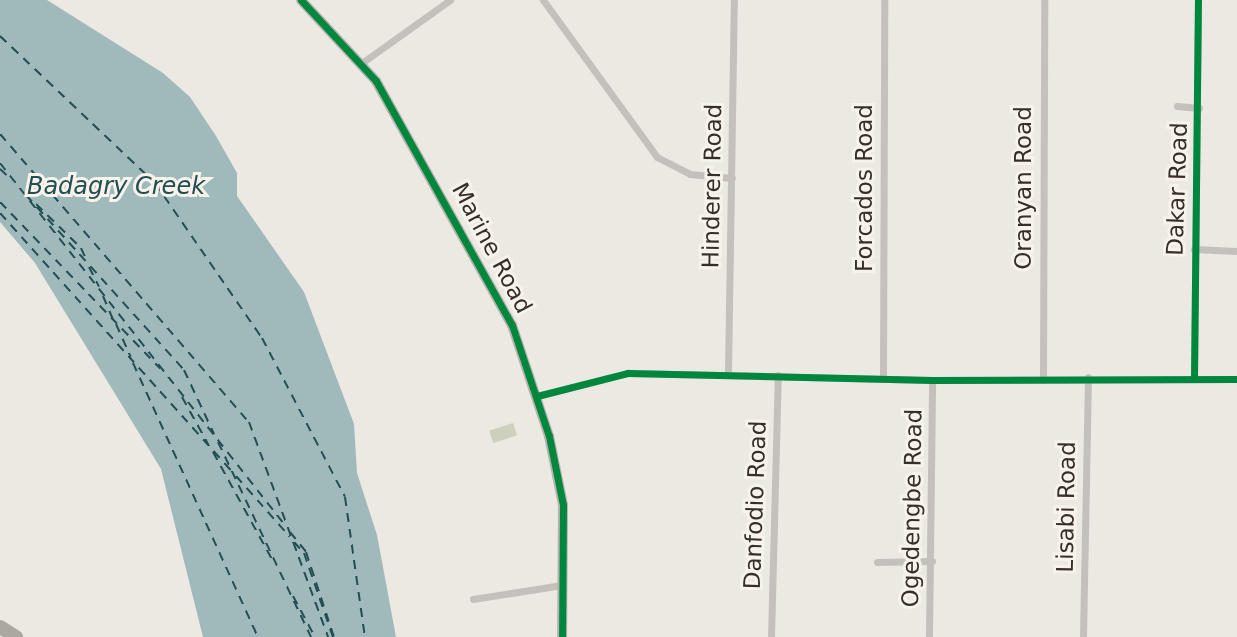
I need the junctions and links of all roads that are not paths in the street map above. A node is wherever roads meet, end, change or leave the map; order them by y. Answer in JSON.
{"nodes":[{"id":1,"x":301,"y":0,"type":"edge"},
{"id":2,"x":450,"y":0,"type":"edge"},
{"id":3,"x":543,"y":0,"type":"edge"},
{"id":4,"x":734,"y":0,"type":"edge"},
{"id":5,"x":884,"y":0,"type":"edge"},
{"id":6,"x":1044,"y":0,"type":"edge"},
{"id":7,"x":1198,"y":0,"type":"edge"},
{"id":8,"x":363,"y":62,"type":"junction"},
{"id":9,"x":1177,"y":106,"type":"dead end"},
{"id":10,"x":1199,"y":108,"type":"junction"},
{"id":11,"x":732,"y":178,"type":"junction"},
{"id":12,"x":1194,"y":249,"type":"junction"},
{"id":13,"x":1237,"y":251,"type":"edge"},
{"id":14,"x":728,"y":372,"type":"junction"},
{"id":15,"x":778,"y":375,"type":"junction"},
{"id":16,"x":883,"y":376,"type":"junction"},
{"id":17,"x":1043,"y":377,"type":"junction"},
{"id":18,"x":1088,"y":377,"type":"junction"},
{"id":19,"x":1194,"y":379,"type":"junction"},
{"id":20,"x":1237,"y":379,"type":"edge"},
{"id":21,"x":932,"y":380,"type":"junction"},
{"id":22,"x":537,"y":396,"type":"junction"},
{"id":23,"x":932,"y":561,"type":"junction"},
{"id":24,"x":877,"y":562,"type":"dead end"},
{"id":25,"x":562,"y":585,"type":"junction"},
{"id":26,"x":473,"y":599,"type":"dead end"},
{"id":27,"x":0,"y":627,"type":"edge"},
{"id":28,"x":16,"y":637,"type":"edge"},
{"id":29,"x":562,"y":637,"type":"edge"},
{"id":30,"x":771,"y":637,"type":"edge"},
{"id":31,"x":929,"y":637,"type":"edge"},
{"id":32,"x":1083,"y":637,"type":"edge"}],
"edges":[{"from":1,"to":8,"type":"street","name":"Marine Road"},
{"from":2,"to":8,"type":"street"},
{"from":3,"to":11,"type":"street"},
{"from":4,"to":11,"type":"street","name":"Hinderer Road"},
{"from":5,"to":16,"type":"street","name":"Forcados Road"},
{"from":6,"to":17,"type":"street","name":"Oranyan Road"},
{"from":7,"to":10,"type":"street","name":"Dakar Road"},
{"from":8,"to":22,"type":"street","name":"Marine Road"},
{"from":9,"to":10,"type":"street"},
{"from":10,"to":12,"type":"street","name":"Dakar Road"},
{"from":11,"to":14,"type":"street","name":"Hinderer Road"},
{"from":12,"to":13,"type":"street"},
{"from":12,"to":19,"type":"street","name":"Dakar Road"},
{"from":14,"to":15,"type":"street"},
{"from":14,"to":22,"type":"street"},
{"from":15,"to":16,"type":"street"},
{"from":15,"to":30,"type":"street","name":"Danfodio Road"},
{"from":16,"to":21,"type":"street"},
{"from":17,"to":18,"type":"street"},
{"from":17,"to":21,"type":"street"},
{"from":18,"to":19,"type":"street"},
{"from":18,"to":32,"type":"street","name":"Lisabi Road"},
{"from":19,"to":20,"type":"street"},
{"from":21,"to":23,"type":"street","name":"Ogedengbe Road"},
{"from":22,"to":25,"type":"street","name":"Marine Road"},
{"from":23,"to":24,"type":"street"},
{"from":23,"to":31,"type":"street","name":"Ogedengbe Road"},
{"from":25,"to":26,"type":"street"},
{"from":25,"to":29,"type":"street","name":"Marine Road"},
{"from":27,"to":28,"type":"highway"}]}
